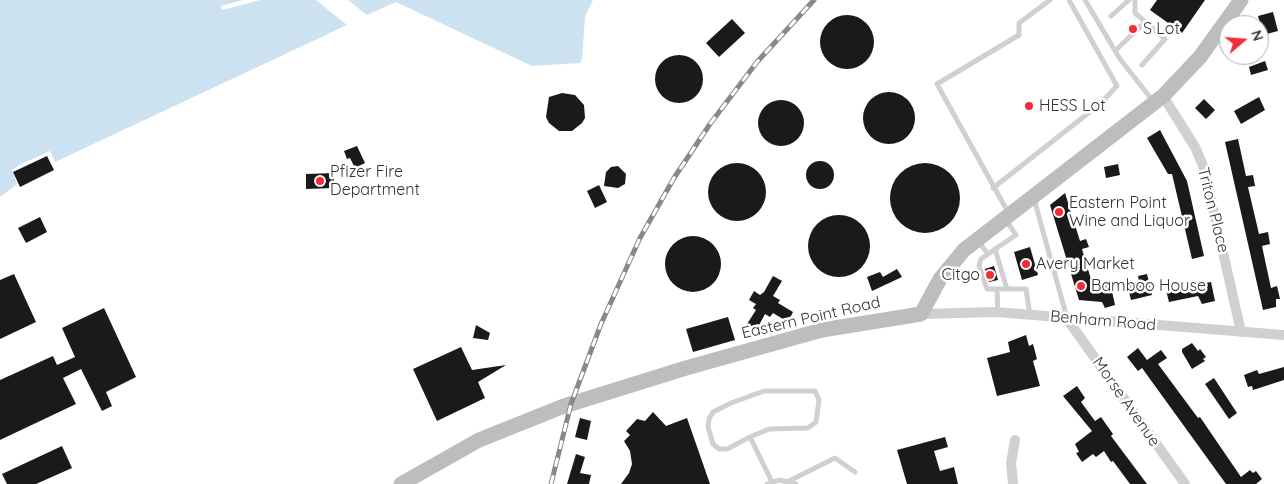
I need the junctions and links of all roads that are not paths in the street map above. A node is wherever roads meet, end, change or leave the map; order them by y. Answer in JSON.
{"nodes":[{"id":1,"x":1050,"y":0,"type":"edge"},
{"id":2,"x":1069,"y":0,"type":"edge"},
{"id":3,"x":1085,"y":0,"type":"edge"},
{"id":4,"x":1128,"y":0,"type":"edge"},
{"id":5,"x":1135,"y":0,"type":"edge"},
{"id":6,"x":1241,"y":0,"type":"edge"},
{"id":7,"x":1112,"y":16,"type":"dead end"},
{"id":8,"x":1145,"y":22,"type":"junction"},
{"id":9,"x":1115,"y":51,"type":"junction"},
{"id":10,"x":1142,"y":65,"type":"dead end"},
{"id":11,"x":1159,"y":99,"type":"junction"},
{"id":12,"x":993,"y":188,"type":"junction"},
{"id":13,"x":1033,"y":196,"type":"junction"},
{"id":14,"x":1006,"y":216,"type":"junction"},
{"id":15,"x":977,"y":240,"type":"junction"},
{"id":16,"x":995,"y":249,"type":"junction"},
{"id":17,"x":988,"y":254,"type":"junction"},
{"id":18,"x":998,"y":289,"type":"junction"},
{"id":19,"x":1007,"y":289,"type":"junction"},
{"id":20,"x":998,"y":313,"type":"junction"},
{"id":21,"x":921,"y":314,"type":"junction"},
{"id":22,"x":1030,"y":315,"type":"junction"},
{"id":23,"x":1067,"y":319,"type":"junction"},
{"id":24,"x":1241,"y":332,"type":"junction"},
{"id":25,"x":1284,"y":335,"type":"edge"},
{"id":26,"x":750,"y":438,"type":"junction"},
{"id":27,"x":1015,"y":440,"type":"dead end"},
{"id":28,"x":855,"y":472,"type":"dead end"},
{"id":29,"x":789,"y":481,"type":"junction"},
{"id":30,"x":769,"y":483,"type":"edge"},
{"id":31,"x":401,"y":484,"type":"edge"},
{"id":32,"x":796,"y":484,"type":"edge"},
{"id":33,"x":1013,"y":484,"type":"edge"},
{"id":34,"x":1185,"y":484,"type":"edge"}],
"edges":[{"from":1,"to":12,"type":"lane"},
{"from":2,"to":12,"type":"lane"},
{"from":3,"to":9,"type":"lane"},
{"from":4,"to":7,"type":"lane"},
{"from":5,"to":8,"type":"lane"},
{"from":6,"to":11,"type":"main road"},
{"from":8,"to":9,"type":"lane"},
{"from":8,"to":10,"type":"lane"},
{"from":9,"to":11,"type":"lane"},
{"from":11,"to":13,"type":"main road"},
{"from":11,"to":24,"type":"street","name":"Triton Place"},
{"from":12,"to":14,"type":"lane"},
{"from":13,"to":14,"type":"main road"},
{"from":13,"to":23,"type":"lane"},
{"from":14,"to":15,"type":"main road"},
{"from":14,"to":16,"type":"lane"},
{"from":15,"to":17,"type":"lane"},
{"from":15,"to":21,"type":"main road"},
{"from":16,"to":17,"type":"lane"},
{"from":16,"to":19,"type":"lane"},
{"from":17,"to":18,"type":"lane"},
{"from":18,"to":19,"type":"lane"},
{"from":18,"to":20,"type":"lane"},
{"from":19,"to":22,"type":"lane"},
{"from":20,"to":21,"type":"street","name":"Benham Road"},
{"from":20,"to":22,"type":"street","name":"Benham Road"},
{"from":21,"to":31,"type":"main road","name":"Eastern Point Road"},
{"from":22,"to":23,"type":"street","name":"Benham Road"},
{"from":23,"to":24,"type":"street","name":"Benham Road"},
{"from":23,"to":34,"type":"street","name":"Morse Avenue"},
{"from":24,"to":25,"type":"street","name":"Benham Road"},
{"from":26,"to":26,"type":"lane"},
{"from":26,"to":30,"type":"lane"},
{"from":27,"to":33,"type":"street"},
{"from":28,"to":29,"type":"lane"},
{"from":29,"to":30,"type":"lane"},
{"from":29,"to":32,"type":"lane"}]}
